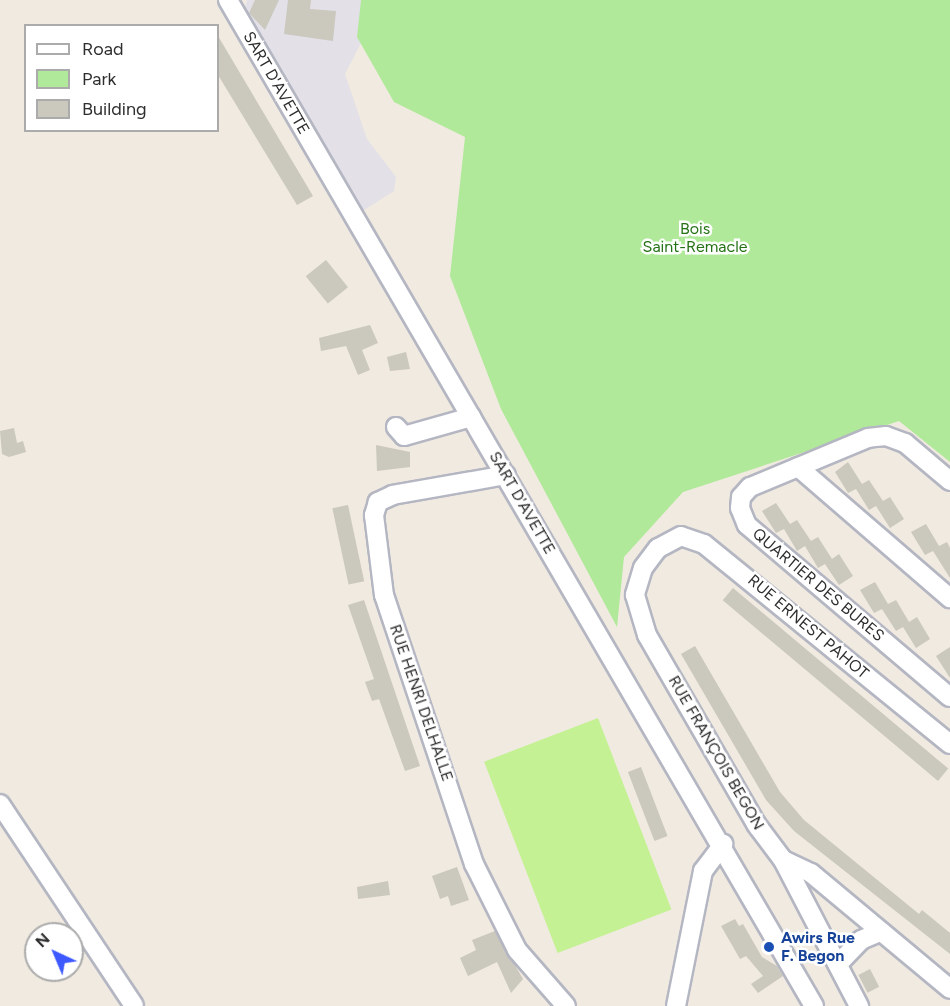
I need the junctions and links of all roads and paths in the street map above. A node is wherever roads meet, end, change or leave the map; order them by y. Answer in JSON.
{"nodes":[{"id":1,"x":228,"y":0,"type":"edge"},
{"id":2,"x":471,"y":417,"type":"junction"},
{"id":3,"x":396,"y":427,"type":"dead end"},
{"id":4,"x":798,"y":467,"type":"junction"},
{"id":5,"x":506,"y":476,"type":"junction"},
{"id":6,"x":950,"y":482,"type":"edge"},
{"id":7,"x":658,"y":548,"type":"joint"},
{"id":8,"x":950,"y":598,"type":"edge"},
{"id":9,"x":950,"y":697,"type":"edge"},
{"id":10,"x":950,"y":744,"type":"edge"},
{"id":11,"x":0,"y":804,"type":"edge"},
{"id":12,"x":723,"y":844,"type":"junction"},
{"id":13,"x":783,"y":860,"type":"junction"},
{"id":14,"x":880,"y":932,"type":"junction"},
{"id":15,"x":838,"y":964,"type":"junction"},
{"id":16,"x":950,"y":989,"type":"edge"},
{"id":17,"x":134,"y":1006,"type":"edge"},
{"id":18,"x":566,"y":1006,"type":"edge"},
{"id":19,"x":676,"y":1006,"type":"edge"},
{"id":20,"x":814,"y":1006,"type":"edge"},
{"id":21,"x":859,"y":1006,"type":"edge"}],
"edges":[{"from":1,"to":2,"type":"street","name":"SART D'AVETTE"},
{"from":2,"to":3,"type":"street"},
{"from":2,"to":5,"type":"street","name":"SART D'AVETTE"},
{"from":4,"to":6,"type":"street"},
{"from":4,"to":8,"type":"street"},
{"from":4,"to":9,"type":"street","name":"QUARTIER DES BURES"},
{"from":5,"to":12,"type":"street","name":"SART D'AVETTE"},
{"from":5,"to":18,"type":"street","name":"RUE HENRI DELHALLE"},
{"from":7,"to":10,"type":"street","name":"RUE ERNEST PAHOT"},
{"from":7,"to":13,"type":"street","name":"RUE FRANÇOIS BEGON"},
{"from":11,"to":17,"type":"street"},
{"from":12,"to":19,"type":"street"},
{"from":12,"to":20,"type":"street","name":"SART D'AVETTE"},
{"from":13,"to":14,"type":"street","name":"RUE FRANÇOIS BEGON"},
{"from":13,"to":15,"type":"street"},
{"from":14,"to":15,"type":"street"},
{"from":14,"to":16,"type":"street","name":"RUE FRANÇOIS BEGON"},
{"from":15,"to":21,"type":"street"}]}
